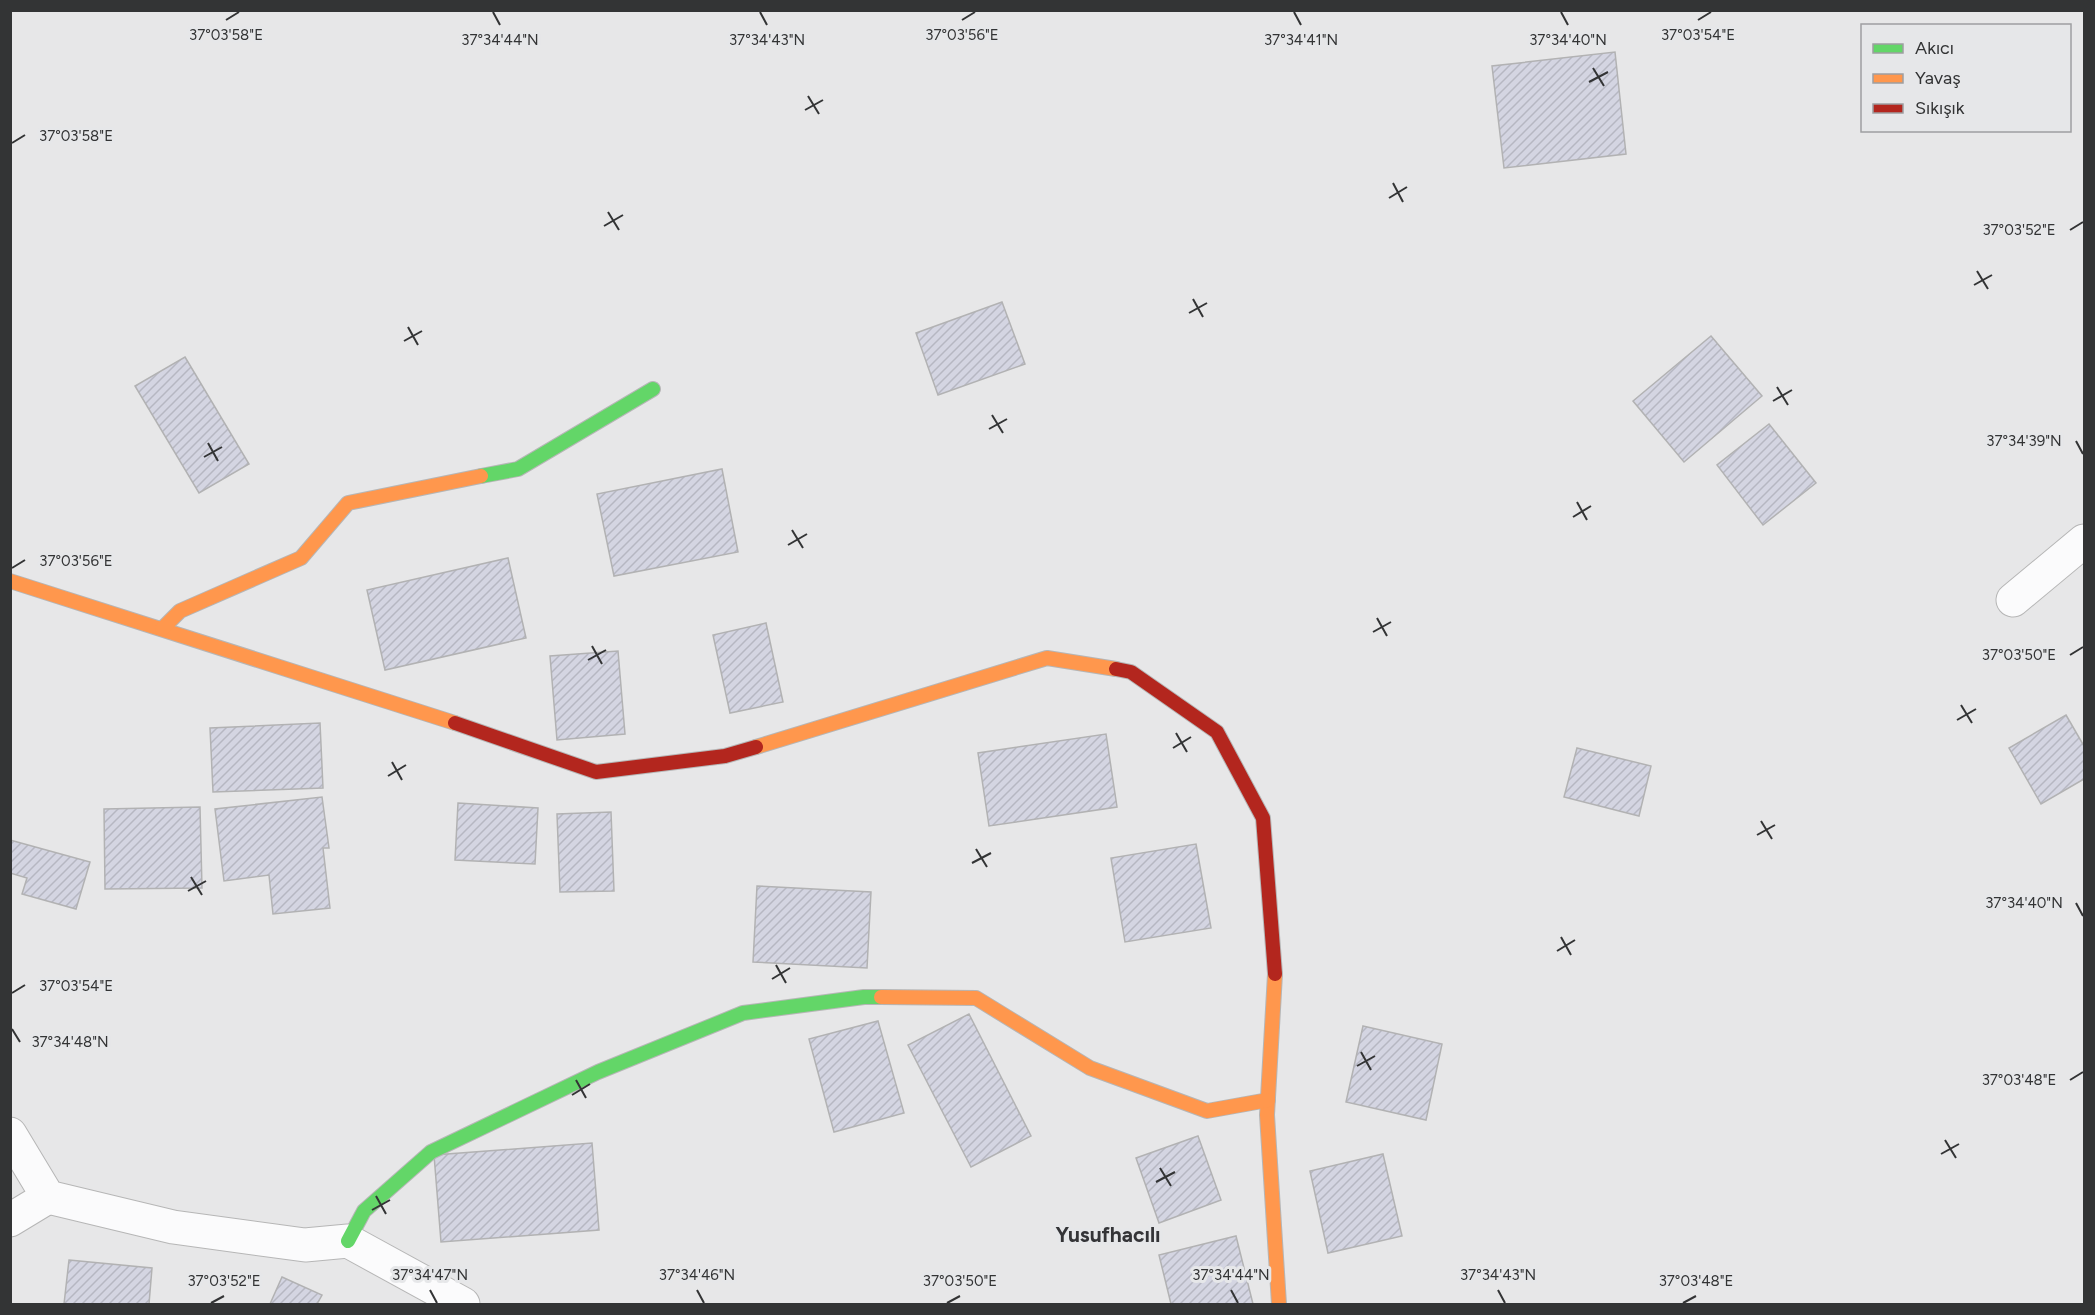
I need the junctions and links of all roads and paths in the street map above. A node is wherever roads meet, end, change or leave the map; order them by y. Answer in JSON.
{"nodes":[{"id":1,"x":653,"y":389,"type":"dead end"},
{"id":2,"x":2085,"y":541,"type":"edge"},
{"id":3,"x":10,"y":581,"type":"edge"},
{"id":4,"x":2013,"y":600,"type":"dead end"},
{"id":5,"x":162,"y":629,"type":"junction"},
{"id":6,"x":1268,"y":1100,"type":"junction"},
{"id":7,"x":10,"y":1134,"type":"edge"},
{"id":8,"x":48,"y":1197,"type":"junction"},
{"id":9,"x":10,"y":1220,"type":"edge"},
{"id":10,"x":348,"y":1241,"type":"junction"},
{"id":11,"x":463,"y":1305,"type":"edge"},
{"id":12,"x":1279,"y":1305,"type":"edge"}],
"edges":[{"from":1,"to":5,"type":"street"},
{"from":2,"to":4,"type":"street"},
{"from":3,"to":5,"type":"street"},
{"from":5,"to":6,"type":"street"},
{"from":6,"to":10,"type":"street"},
{"from":6,"to":12,"type":"street"},
{"from":7,"to":8,"type":"street"},
{"from":8,"to":9,"type":"street"},
{"from":8,"to":10,"type":"street"},
{"from":10,"to":11,"type":"street"}]}
